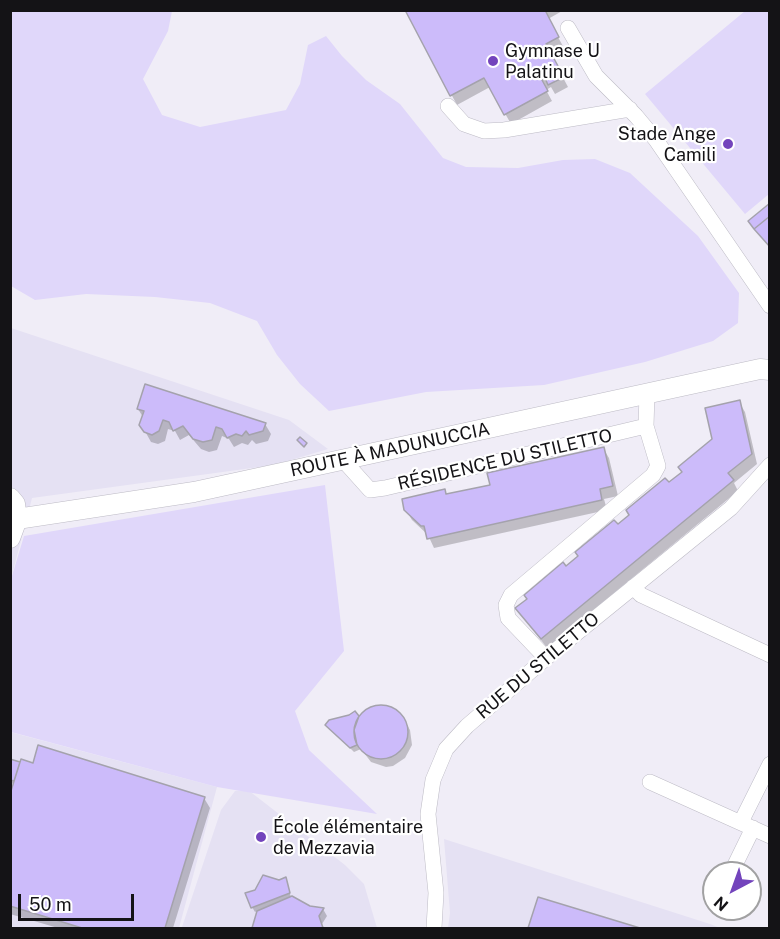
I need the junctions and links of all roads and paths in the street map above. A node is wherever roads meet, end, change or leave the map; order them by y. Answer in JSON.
{"nodes":[{"id":1,"x":568,"y":28,"type":"dead end"},
{"id":2,"x":448,"y":106,"type":"dead end"},
{"id":3,"x":630,"y":109,"type":"junction"},
{"id":4,"x":769,"y":304,"type":"edge"},
{"id":5,"x":766,"y":368,"type":"edge"},
{"id":6,"x":647,"y":394,"type":"junction"},
{"id":7,"x":646,"y":426,"type":"junction"},
{"id":8,"x":344,"y":461,"type":"junction"},
{"id":9,"x":770,"y":465,"type":"edge"},
{"id":10,"x":10,"y":498,"type":"edge"},
{"id":11,"x":14,"y":528,"type":"edge"},
{"id":12,"x":633,"y":587,"type":"junction"},
{"id":13,"x":770,"y":655,"type":"edge"},
{"id":14,"x":546,"y":658,"type":"junction"},
{"id":15,"x":770,"y":764,"type":"edge"},
{"id":16,"x":650,"y":782,"type":"dead end"},
{"id":17,"x":747,"y":825,"type":"junction"},
{"id":18,"x":770,"y":836,"type":"edge"},
{"id":19,"x":735,"y":861,"type":"edge"},
{"id":20,"x":434,"y":928,"type":"edge"}],
"edges":[{"from":1,"to":3,"type":"street"},
{"from":2,"to":3,"type":"street"},
{"from":3,"to":4,"type":"street"},
{"from":5,"to":6,"type":"main road","name":"ROUTE À MADUNUCCIA"},
{"from":6,"to":7,"type":"street"},
{"from":6,"to":8,"type":"main road","name":"ROUTE À MADUNUCCIA"},
{"from":7,"to":8,"type":"street","name":"RÉSIDENCE DU STILETTO"},
{"from":7,"to":14,"type":"street"},
{"from":8,"to":11,"type":"main road","name":"ROUTE À MADUNUCCIA"},
{"from":9,"to":12,"type":"street","name":"RUE DU STILETTO"},
{"from":10,"to":11,"type":"main road"},
{"from":12,"to":13,"type":"street"},
{"from":12,"to":14,"type":"street","name":"RUE DU STILETTO"},
{"from":14,"to":20,"type":"street","name":"RUE DU STILETTO"},
{"from":15,"to":17,"type":"street"},
{"from":16,"to":17,"type":"street"},
{"from":17,"to":18,"type":"street"},
{"from":17,"to":19,"type":"street"}]}
